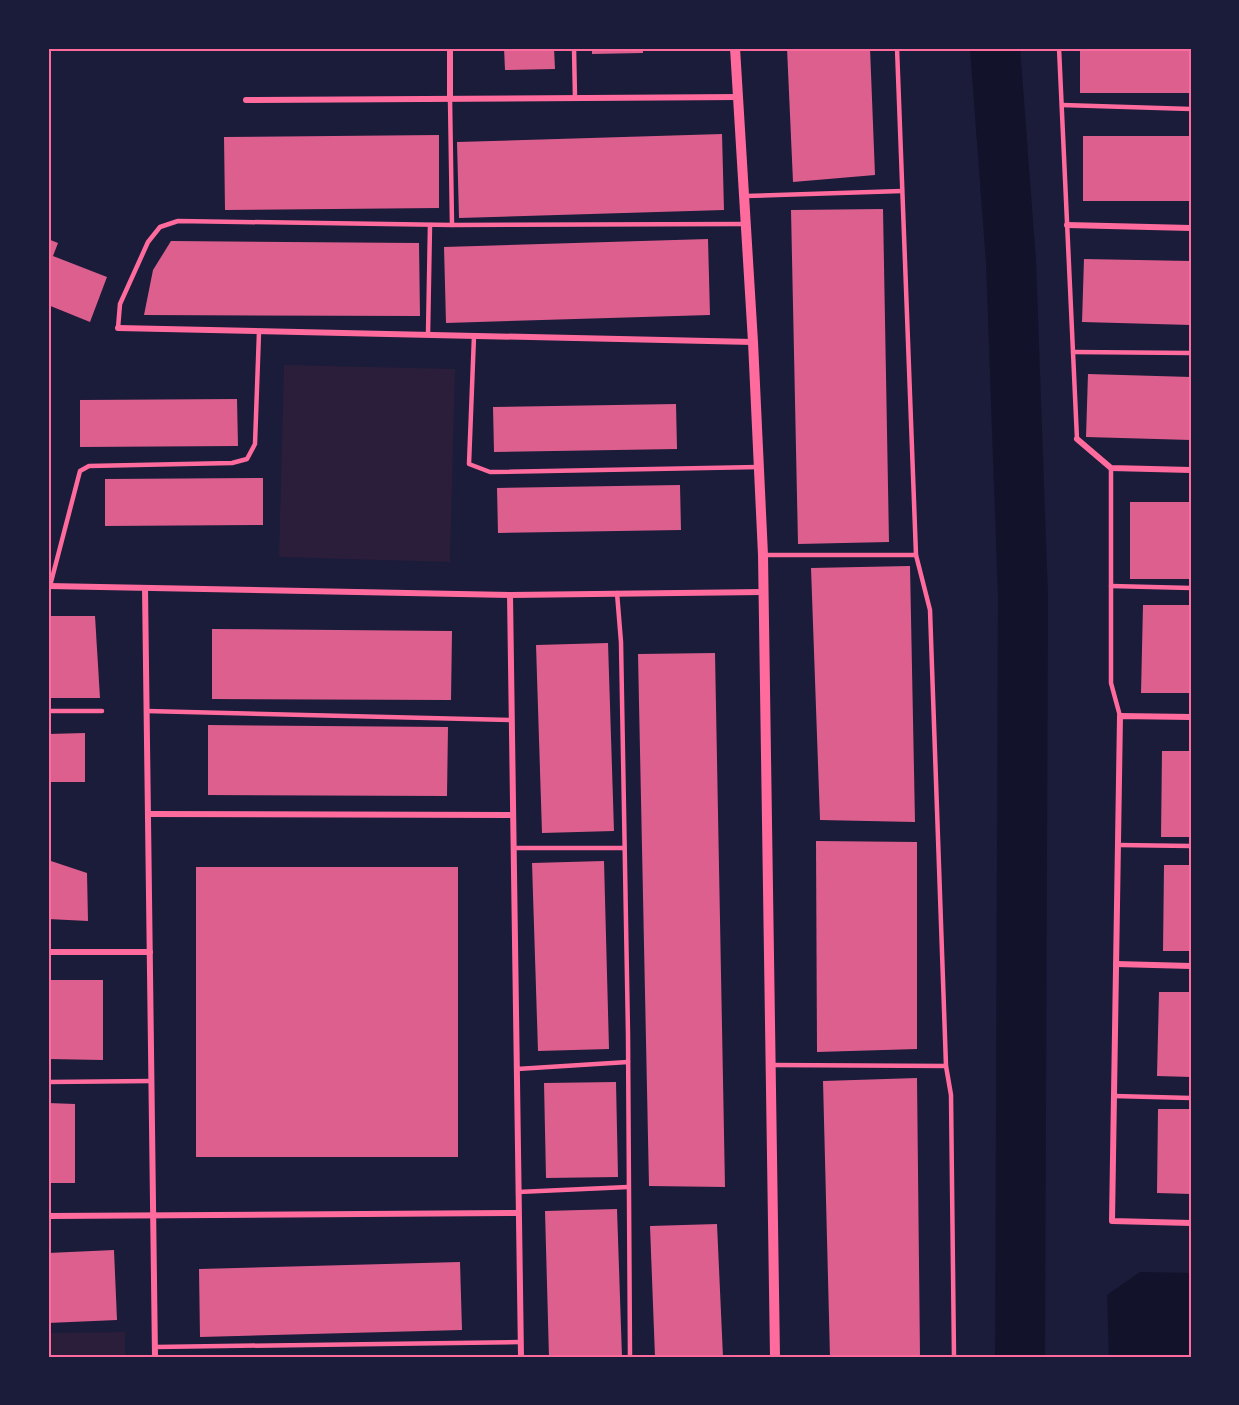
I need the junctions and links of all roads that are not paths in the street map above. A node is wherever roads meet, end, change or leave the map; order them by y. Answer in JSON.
{"nodes":[{"id":1,"x":450,"y":48,"type":"edge"},
{"id":2,"x":574,"y":48,"type":"edge"},
{"id":3,"x":735,"y":48,"type":"edge"},
{"id":4,"x":897,"y":48,"type":"edge"},
{"id":5,"x":1059,"y":48,"type":"edge"},
{"id":6,"x":739,"y":97,"type":"junction"},
{"id":7,"x":575,"y":98,"type":"junction"},
{"id":8,"x":450,"y":99,"type":"junction"},
{"id":9,"x":246,"y":100,"type":"dead end"},
{"id":10,"x":1062,"y":105,"type":"junction"},
{"id":11,"x":1191,"y":109,"type":"edge"},
{"id":12,"x":902,"y":190,"type":"junction"},
{"id":13,"x":745,"y":196,"type":"junction"},
{"id":14,"x":746,"y":224,"type":"junction"},
{"id":15,"x":430,"y":225,"type":"junction"},
{"id":16,"x":452,"y":225,"type":"junction"},
{"id":17,"x":1067,"y":225,"type":"junction"},
{"id":18,"x":1191,"y":228,"type":"edge"},
{"id":19,"x":118,"y":328,"type":"joint"},
{"id":20,"x":259,"y":332,"type":"junction"},
{"id":21,"x":428,"y":335,"type":"junction"},
{"id":22,"x":474,"y":336,"type":"junction"},
{"id":23,"x":753,"y":342,"type":"junction"},
{"id":24,"x":1073,"y":352,"type":"junction"},
{"id":25,"x":1191,"y":353,"type":"edge"},
{"id":26,"x":1077,"y":439,"type":"joint"},
{"id":27,"x":759,"y":467,"type":"junction"},
{"id":28,"x":1111,"y":468,"type":"junction"},
{"id":29,"x":1191,"y":470,"type":"edge"},
{"id":30,"x":763,"y":555,"type":"junction"},
{"id":31,"x":915,"y":555,"type":"junction"},
{"id":32,"x":49,"y":586,"type":"edge"},
{"id":33,"x":1111,"y":586,"type":"junction"},
{"id":34,"x":145,"y":588,"type":"junction"},
{"id":35,"x":1191,"y":588,"type":"edge"},
{"id":36,"x":763,"y":592,"type":"junction"},
{"id":37,"x":616,"y":593,"type":"junction"},
{"id":38,"x":510,"y":595,"type":"junction"},
{"id":39,"x":48,"y":711,"type":"edge"},
{"id":40,"x":102,"y":711,"type":"dead end"},
{"id":41,"x":147,"y":711,"type":"junction"},
{"id":42,"x":1120,"y":716,"type":"junction"},
{"id":43,"x":1191,"y":717,"type":"edge"},
{"id":44,"x":512,"y":720,"type":"junction"},
{"id":45,"x":148,"y":814,"type":"junction"},
{"id":46,"x":513,"y":815,"type":"junction"},
{"id":47,"x":1118,"y":845,"type":"junction"},
{"id":48,"x":1191,"y":846,"type":"edge"},
{"id":49,"x":513,"y":848,"type":"junction"},
{"id":50,"x":624,"y":848,"type":"junction"},
{"id":51,"x":48,"y":952,"type":"edge"},
{"id":52,"x":150,"y":952,"type":"junction"},
{"id":53,"x":1116,"y":964,"type":"junction"},
{"id":54,"x":1191,"y":966,"type":"edge"},
{"id":55,"x":628,"y":1062,"type":"junction"},
{"id":56,"x":771,"y":1065,"type":"junction"},
{"id":57,"x":946,"y":1066,"type":"junction"},
{"id":58,"x":517,"y":1069,"type":"junction"},
{"id":59,"x":151,"y":1081,"type":"junction"},
{"id":60,"x":48,"y":1082,"type":"edge"},
{"id":61,"x":1114,"y":1096,"type":"junction"},
{"id":62,"x":1191,"y":1098,"type":"edge"},
{"id":63,"x":628,"y":1187,"type":"junction"},
{"id":64,"x":518,"y":1192,"type":"junction"},
{"id":65,"x":518,"y":1214,"type":"junction"},
{"id":66,"x":48,"y":1216,"type":"edge"},
{"id":67,"x":153,"y":1216,"type":"junction"},
{"id":68,"x":1191,"y":1223,"type":"edge"},
{"id":69,"x":520,"y":1342,"type":"junction"},
{"id":70,"x":155,"y":1347,"type":"junction"},
{"id":71,"x":155,"y":1357,"type":"edge"},
{"id":72,"x":521,"y":1357,"type":"edge"},
{"id":73,"x":630,"y":1357,"type":"edge"},
{"id":74,"x":776,"y":1357,"type":"edge"},
{"id":75,"x":954,"y":1357,"type":"edge"}],
"edges":[{"from":1,"to":8,"type":"street"},
{"from":2,"to":7,"type":"lane"},
{"from":3,"to":6,"type":"street"},
{"from":4,"to":12,"type":"lane"},
{"from":5,"to":10,"type":"lane"},
{"from":6,"to":7,"type":"street"},
{"from":6,"to":13,"type":"street"},
{"from":7,"to":8,"type":"street"},
{"from":8,"to":9,"type":"street"},
{"from":8,"to":16,"type":"lane"},
{"from":10,"to":11,"type":"lane"},
{"from":10,"to":17,"type":"lane"},
{"from":12,"to":13,"type":"lane"},
{"from":12,"to":31,"type":"lane"},
{"from":13,"to":14,"type":"street"},
{"from":14,"to":16,"type":"lane"},
{"from":14,"to":23,"type":"street"},
{"from":15,"to":16,"type":"lane"},
{"from":15,"to":19,"type":"lane"},
{"from":15,"to":21,"type":"lane"},
{"from":17,"to":18,"type":"street"},
{"from":17,"to":24,"type":"lane"},
{"from":19,"to":20,"type":"street"},
{"from":20,"to":21,"type":"street"},
{"from":20,"to":32,"type":"lane"},
{"from":21,"to":22,"type":"street"},
{"from":22,"to":23,"type":"street"},
{"from":22,"to":27,"type":"lane"},
{"from":23,"to":27,"type":"street"},
{"from":24,"to":25,"type":"lane"},
{"from":24,"to":26,"type":"lane"},
{"from":26,"to":28,"type":"street"},
{"from":27,"to":30,"type":"street"},
{"from":28,"to":29,"type":"street"},
{"from":28,"to":33,"type":"lane"},
{"from":30,"to":31,"type":"lane"},
{"from":30,"to":36,"type":"street"},
{"from":31,"to":57,"type":"lane"},
{"from":32,"to":34,"type":"street"},
{"from":33,"to":35,"type":"lane"},
{"from":33,"to":42,"type":"lane"},
{"from":34,"to":38,"type":"street"},
{"from":34,"to":41,"type":"street"},
{"from":36,"to":37,"type":"street"},
{"from":36,"to":56,"type":"street"},
{"from":37,"to":38,"type":"street"},
{"from":37,"to":50,"type":"lane"},
{"from":38,"to":44,"type":"street"},
{"from":39,"to":40,"type":"lane"},
{"from":41,"to":44,"type":"lane"},
{"from":41,"to":45,"type":"street"},
{"from":42,"to":43,"type":"street"},
{"from":42,"to":47,"type":"street"},
{"from":44,"to":46,"type":"street"},
{"from":45,"to":46,"type":"street"},
{"from":45,"to":52,"type":"street"},
{"from":46,"to":49,"type":"street"},
{"from":47,"to":48,"type":"lane"},
{"from":47,"to":53,"type":"street"},
{"from":49,"to":50,"type":"lane"},
{"from":49,"to":58,"type":"street"},
{"from":50,"to":55,"type":"lane"},
{"from":51,"to":52,"type":"street"},
{"from":52,"to":59,"type":"street"},
{"from":53,"to":54,"type":"street"},
{"from":53,"to":61,"type":"street"},
{"from":55,"to":58,"type":"lane"},
{"from":55,"to":63,"type":"lane"},
{"from":56,"to":57,"type":"lane"},
{"from":56,"to":74,"type":"street"},
{"from":57,"to":75,"type":"lane"},
{"from":58,"to":64,"type":"street"},
{"from":59,"to":60,"type":"lane"},
{"from":59,"to":67,"type":"street"},
{"from":61,"to":62,"type":"lane"},
{"from":61,"to":68,"type":"street"},
{"from":63,"to":64,"type":"lane"},
{"from":63,"to":73,"type":"lane"},
{"from":64,"to":65,"type":"street"},
{"from":65,"to":67,"type":"street"},
{"from":65,"to":69,"type":"street"},
{"from":66,"to":67,"type":"street"},
{"from":67,"to":70,"type":"street"},
{"from":69,"to":70,"type":"lane"},
{"from":69,"to":72,"type":"street"},
{"from":70,"to":71,"type":"street"}]}
